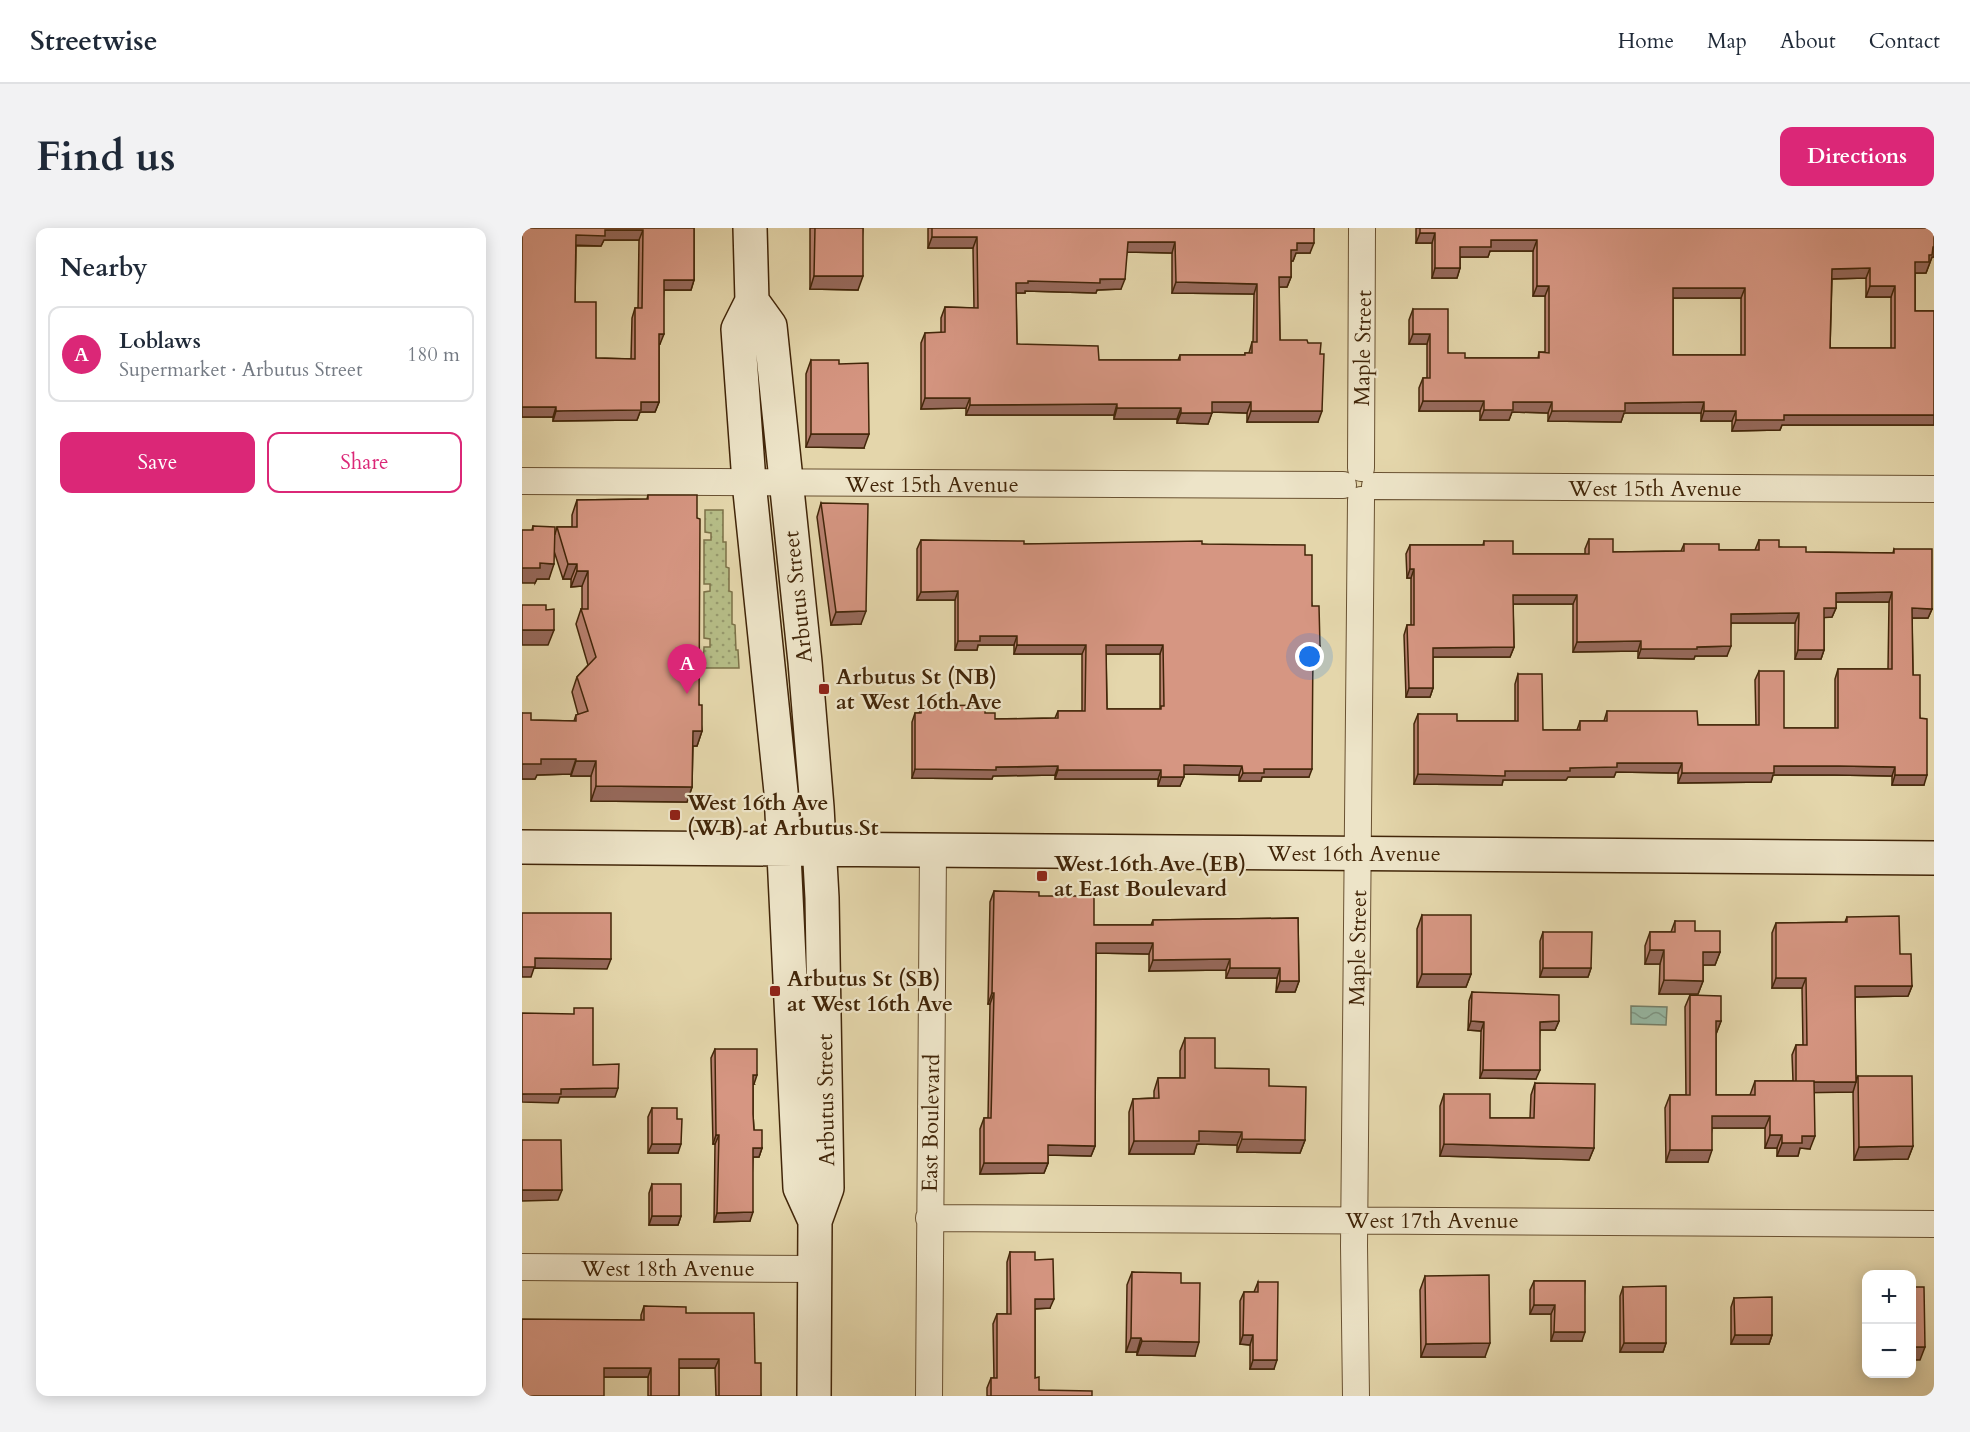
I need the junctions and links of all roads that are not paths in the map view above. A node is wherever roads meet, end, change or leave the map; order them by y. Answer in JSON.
{"nodes":[{"id":1,"x":750,"y":228,"type":"edge"},
{"id":2,"x":1362,"y":228,"type":"edge"},
{"id":3,"x":752,"y":301,"type":"junction"},
{"id":4,"x":522,"y":481,"type":"edge"},
{"id":5,"x":749,"y":482,"type":"junction"},
{"id":6,"x":785,"y":483,"type":"junction"},
{"id":7,"x":1360,"y":485,"type":"junction"},
{"id":8,"x":1934,"y":489,"type":"edge"},
{"id":9,"x":522,"y":847,"type":"edge"},
{"id":10,"x":784,"y":848,"type":"junction"},
{"id":11,"x":819,"y":849,"type":"junction"},
{"id":12,"x":933,"y":850,"type":"junction"},
{"id":13,"x":1359,"y":852,"type":"junction"},
{"id":14,"x":1934,"y":858,"type":"edge"},
{"id":15,"x":929,"y":1218,"type":"junction"},
{"id":16,"x":1354,"y":1220,"type":"junction"},
{"id":17,"x":815,"y":1221,"type":"junction"},
{"id":18,"x":1934,"y":1224,"type":"edge"},
{"id":19,"x":522,"y":1267,"type":"edge"},
{"id":20,"x":815,"y":1269,"type":"junction"},
{"id":21,"x":813,"y":1396,"type":"edge"},
{"id":22,"x":929,"y":1396,"type":"edge"},
{"id":23,"x":1356,"y":1396,"type":"edge"}],
"edges":[{"from":1,"to":3,"type":"main road","name":"Arbutus Street"},
{"from":2,"to":7,"type":"street","name":"Maple Street"},
{"from":3,"to":5,"type":"main road","name":"Arbutus Street"},
{"from":3,"to":6,"type":"main road","name":"Arbutus Street"},
{"from":4,"to":5,"type":"street","name":"West 15th Avenue"},
{"from":5,"to":6,"type":"street","name":"West 15th Avenue"},
{"from":5,"to":10,"type":"main road","name":"Arbutus Street"},
{"from":6,"to":7,"type":"street","name":"West 15th Avenue"},
{"from":6,"to":11,"type":"main road","name":"Arbutus Street"},
{"from":7,"to":8,"type":"street","name":"West 15th Avenue"},
{"from":7,"to":13,"type":"street","name":"Maple Street"},
{"from":9,"to":10,"type":"main road","name":"West 16th Avenue"},
{"from":10,"to":11,"type":"main road","name":"West 16th Avenue"},
{"from":10,"to":17,"type":"main road","name":"Arbutus Street"},
{"from":11,"to":12,"type":"main road","name":"West 16th Avenue"},
{"from":11,"to":17,"type":"main road","name":"Arbutus Street"},
{"from":12,"to":13,"type":"main road","name":"West 16th Avenue"},
{"from":12,"to":15,"type":"street","name":"East Boulevard"},
{"from":13,"to":14,"type":"main road","name":"West 16th Avenue"},
{"from":13,"to":16,"type":"street","name":"Maple Street"},
{"from":15,"to":16,"type":"street","name":"West 17th Avenue"},
{"from":15,"to":22,"type":"street","name":"East Boulevard"},
{"from":16,"to":18,"type":"street","name":"West 17th Avenue"},
{"from":16,"to":23,"type":"street","name":"Maple Street"},
{"from":17,"to":20,"type":"main road","name":"Arbutus Street"},
{"from":19,"to":20,"type":"street","name":"West 18th Avenue"},
{"from":20,"to":21,"type":"main road","name":"Arbutus Street"}]}
